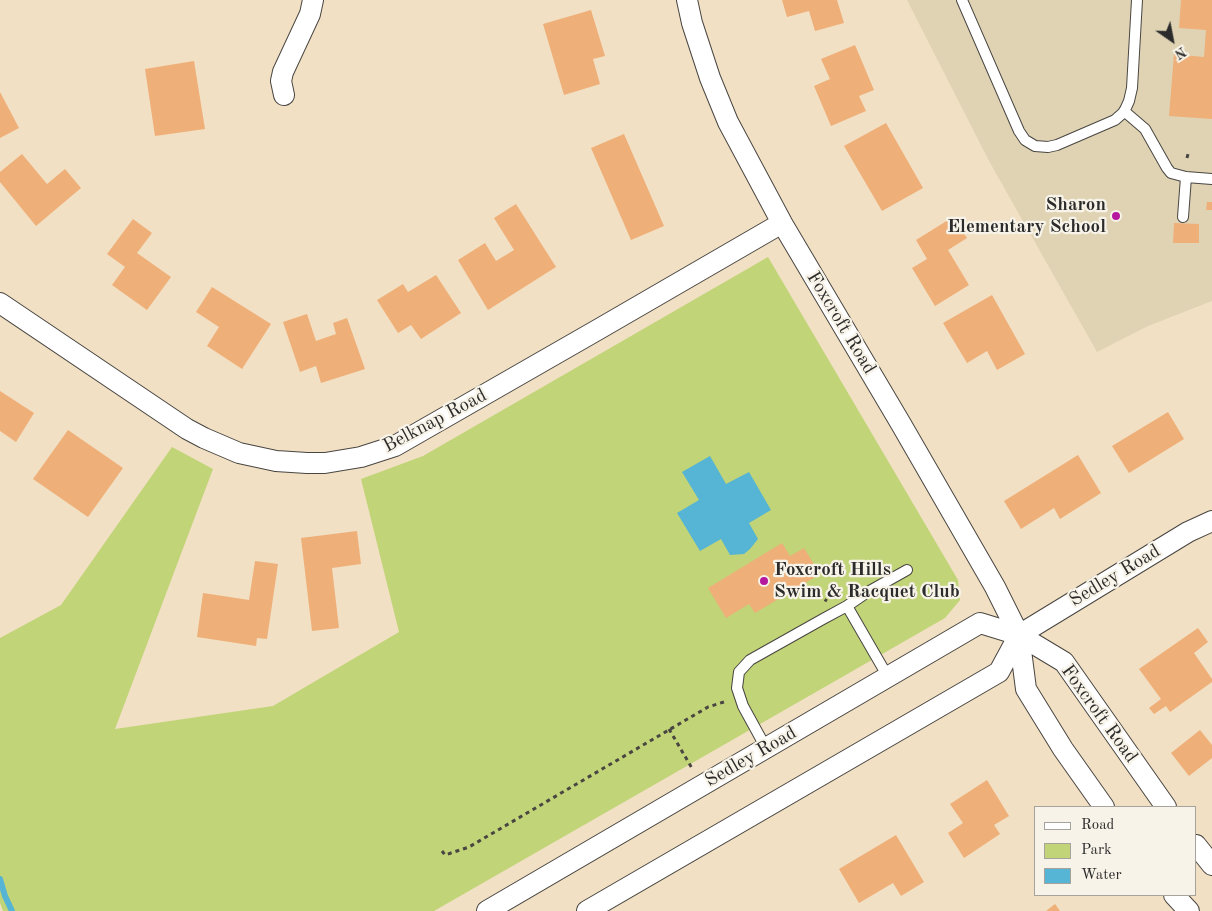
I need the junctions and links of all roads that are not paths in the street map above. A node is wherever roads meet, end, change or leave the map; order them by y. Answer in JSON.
{"nodes":[{"id":1,"x":314,"y":0,"type":"edge"},
{"id":2,"x":687,"y":0,"type":"edge"},
{"id":3,"x":962,"y":0,"type":"edge"},
{"id":4,"x":1137,"y":0,"type":"edge"},
{"id":5,"x":284,"y":96,"type":"dead end"},
{"id":6,"x":1124,"y":111,"type":"junction"},
{"id":7,"x":1186,"y":177,"type":"junction"},
{"id":8,"x":1212,"y":179,"type":"edge"},
{"id":9,"x":1183,"y":217,"type":"dead end"},
{"id":10,"x":782,"y":223,"type":"junction"},
{"id":11,"x":0,"y":303,"type":"edge"},
{"id":12,"x":1212,"y":521,"type":"edge"},
{"id":13,"x":907,"y":570,"type":"dead end"},
{"id":14,"x":848,"y":606,"type":"junction"},
{"id":15,"x":1019,"y":634,"type":"junction"},
{"id":16,"x":888,"y":677,"type":"junction"},
{"id":17,"x":766,"y":748,"type":"junction"},
{"id":18,"x":1103,"y":806,"type":"edge"},
{"id":19,"x":1165,"y":806,"type":"edge"},
{"id":20,"x":1197,"y":846,"type":"edge"},
{"id":21,"x":1212,"y":866,"type":"edge"},
{"id":22,"x":1175,"y":896,"type":"edge"},
{"id":23,"x":519,"y":903,"type":"edge"},
{"id":24,"x":486,"y":911,"type":"edge"},
{"id":25,"x":587,"y":911,"type":"edge"},
{"id":26,"x":1189,"y":911,"type":"edge"}],
"edges":[{"from":1,"to":5,"type":"street"},
{"from":2,"to":10,"type":"street","name":"Foxcroft Road"},
{"from":3,"to":6,"type":"lane"},
{"from":4,"to":6,"type":"lane"},
{"from":6,"to":7,"type":"lane"},
{"from":7,"to":8,"type":"lane"},
{"from":7,"to":9,"type":"lane"},
{"from":10,"to":11,"type":"street","name":"Belknap Road"},
{"from":10,"to":15,"type":"street","name":"Foxcroft Road"},
{"from":12,"to":15,"type":"street","name":"Sedley Road"},
{"from":13,"to":14,"type":"lane"},
{"from":14,"to":16,"type":"lane"},
{"from":14,"to":17,"type":"lane"},
{"from":15,"to":16,"type":"street","name":"Sedley Road"},
{"from":15,"to":18,"type":"street","name":"Foxcroft Road"},
{"from":15,"to":19,"type":"street","name":"Foxcroft Road"},
{"from":15,"to":25,"type":"street"},
{"from":16,"to":17,"type":"street","name":"Sedley Road"},
{"from":17,"to":23,"type":"street","name":"Sedley Road"},
{"from":20,"to":21,"type":"street"},
{"from":22,"to":26,"type":"street"},
{"from":23,"to":24,"type":"street","name":"Sedley Road"}]}
